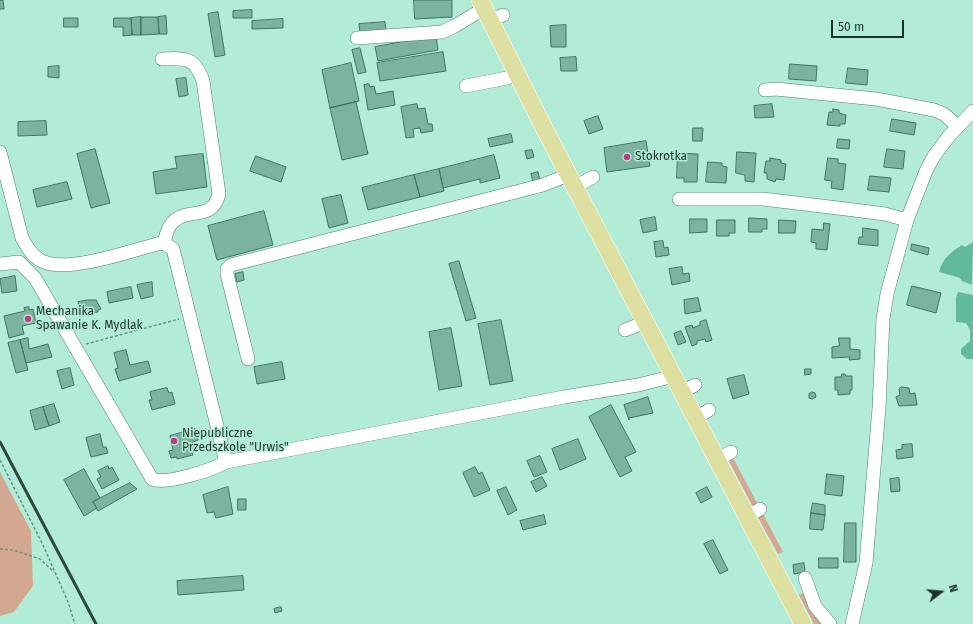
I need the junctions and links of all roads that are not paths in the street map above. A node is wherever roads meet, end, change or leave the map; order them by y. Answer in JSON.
{"nodes":[{"id":1,"x":489,"y":11,"type":"edge"},
{"id":2,"x":357,"y":38,"type":"dead end"},
{"id":3,"x":162,"y":59,"type":"dead end"},
{"id":4,"x":516,"y":74,"type":"junction"},
{"id":5,"x":466,"y":86,"type":"dead end"},
{"id":6,"x":764,"y":90,"type":"dead end"},
{"id":7,"x":973,"y":111,"type":"edge"},
{"id":8,"x":957,"y":126,"type":"junction"},
{"id":9,"x":0,"y":152,"type":"edge"},
{"id":10,"x":593,"y":177,"type":"dead end"},
{"id":11,"x":572,"y":181,"type":"junction"},
{"id":12,"x":679,"y":199,"type":"dead end"},
{"id":13,"x":907,"y":220,"type":"junction"},
{"id":14,"x":164,"y":243,"type":"junction"},
{"id":15,"x":0,"y":264,"type":"edge"},
{"id":16,"x":646,"y":322,"type":"junction"},
{"id":17,"x":625,"y":330,"type":"dead end"},
{"id":18,"x":248,"y":358,"type":"dead end"},
{"id":19,"x":674,"y":376,"type":"junction"},
{"id":20,"x":226,"y":462,"type":"junction"},
{"id":21,"x":805,"y":578,"type":"dead end"},
{"id":22,"x":804,"y":624,"type":"edge"},
{"id":23,"x":830,"y":624,"type":"edge"},
{"id":24,"x":852,"y":624,"type":"edge"}],
"edges":[{"from":1,"to":2,"type":"street"},
{"from":1,"to":4,"type":"main road"},
{"from":3,"to":14,"type":"street"},
{"from":4,"to":5,"type":"street"},
{"from":4,"to":11,"type":"main road"},
{"from":6,"to":8,"type":"street"},
{"from":7,"to":8,"type":"street"},
{"from":8,"to":13,"type":"street"},
{"from":9,"to":14,"type":"street"},
{"from":10,"to":11,"type":"street"},
{"from":11,"to":16,"type":"main road"},
{"from":11,"to":18,"type":"street"},
{"from":12,"to":13,"type":"street"},
{"from":13,"to":24,"type":"street"},
{"from":14,"to":20,"type":"street"},
{"from":15,"to":20,"type":"street"},
{"from":16,"to":17,"type":"street"},
{"from":16,"to":19,"type":"main road"},
{"from":19,"to":20,"type":"street"},
{"from":19,"to":22,"type":"main road"},
{"from":21,"to":23,"type":"street"}]}
